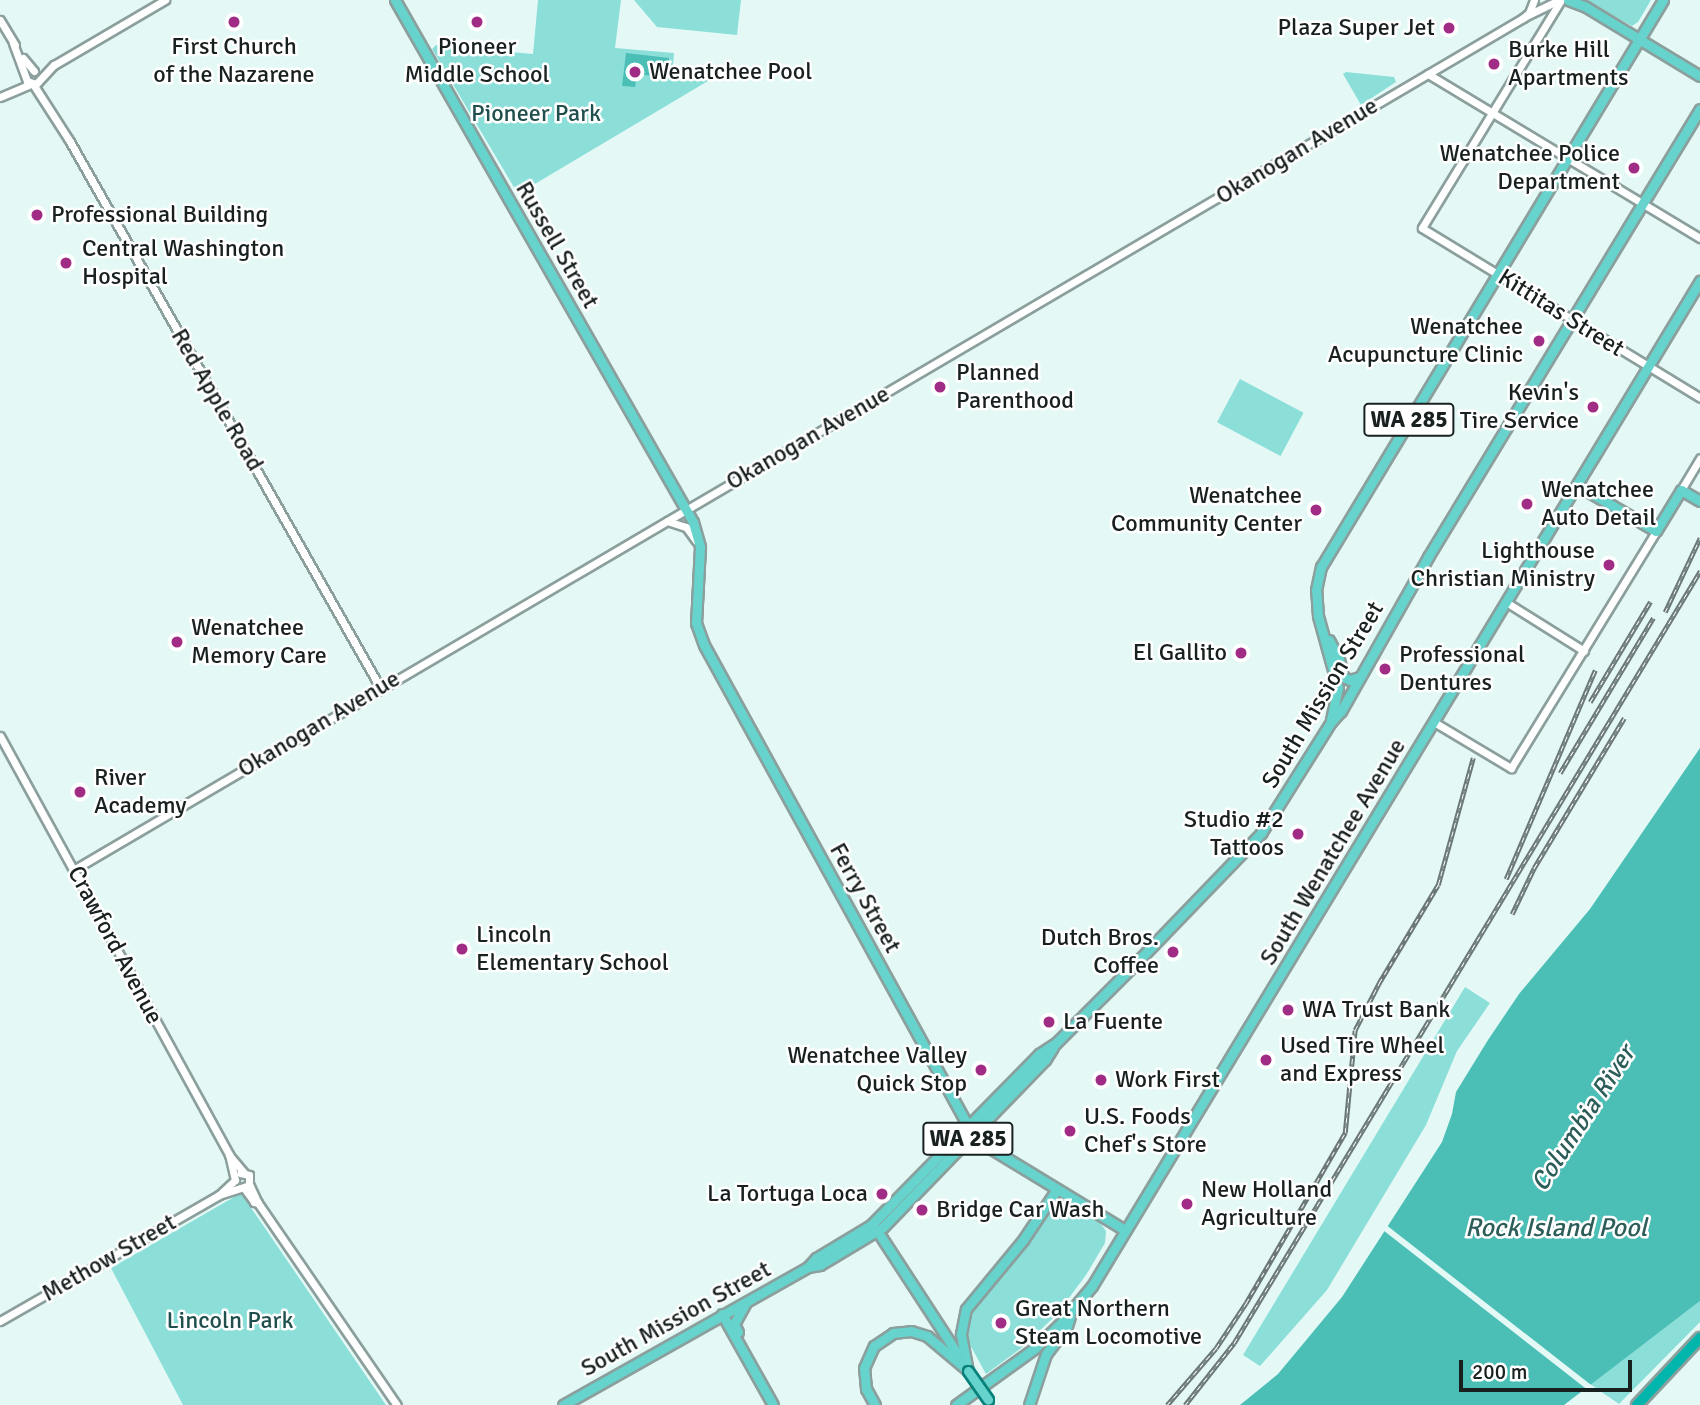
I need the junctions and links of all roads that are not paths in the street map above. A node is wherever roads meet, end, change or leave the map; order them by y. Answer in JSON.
{"nodes":[{"id":1,"x":165,"y":0,"type":"edge"},
{"id":2,"x":395,"y":0,"type":"edge"},
{"id":3,"x":1534,"y":0,"type":"edge"},
{"id":4,"x":1560,"y":0,"type":"edge"},
{"id":5,"x":1568,"y":0,"type":"edge"},
{"id":6,"x":1662,"y":0,"type":"edge"},
{"id":7,"x":1523,"y":18,"type":"junction"},
{"id":8,"x":0,"y":20,"type":"edge"},
{"id":9,"x":1640,"y":40,"type":"junction"},
{"id":10,"x":13,"y":43,"type":"junction"},
{"id":11,"x":54,"y":65,"type":"junction"},
{"id":12,"x":34,"y":71,"type":"junction"},
{"id":13,"x":1428,"y":74,"type":"junction"},
{"id":14,"x":1700,"y":76,"type":"edge"},
{"id":15,"x":26,"y":77,"type":"junction"},
{"id":16,"x":36,"y":82,"type":"junction"},
{"id":17,"x":3,"y":95,"type":"edge"},
{"id":18,"x":1700,"y":109,"type":"edge"},
{"id":19,"x":1492,"y":111,"type":"junction"},
{"id":20,"x":1568,"y":159,"type":"junction"},
{"id":21,"x":1646,"y":204,"type":"junction"},
{"id":22,"x":1700,"y":238,"type":"edge"},
{"id":23,"x":1498,"y":273,"type":"junction"},
{"id":24,"x":1700,"y":281,"type":"edge"},
{"id":25,"x":1571,"y":320,"type":"junction"},
{"id":26,"x":1647,"y":367,"type":"junction"},
{"id":27,"x":1700,"y":398,"type":"edge"},
{"id":28,"x":1700,"y":458,"type":"edge"},
{"id":29,"x":1577,"y":485,"type":"junction"},
{"id":30,"x":1681,"y":490,"type":"junction"},
{"id":31,"x":1700,"y":501,"type":"edge"},
{"id":32,"x":685,"y":509,"type":"junction"},
{"id":33,"x":666,"y":521,"type":"junction"},
{"id":34,"x":1656,"y":531,"type":"junction"},
{"id":35,"x":700,"y":547,"type":"junction"},
{"id":36,"x":1506,"y":602,"type":"junction"},
{"id":37,"x":1323,"y":634,"type":"junction"},
{"id":38,"x":1584,"y":651,"type":"junction"},
{"id":39,"x":1359,"y":677,"type":"junction"},
{"id":40,"x":381,"y":689,"type":"junction"},
{"id":41,"x":1331,"y":722,"type":"junction"},
{"id":42,"x":1434,"y":722,"type":"junction"},
{"id":43,"x":0,"y":736,"type":"edge"},
{"id":44,"x":75,"y":869,"type":"junction"},
{"id":45,"x":971,"y":1130,"type":"junction"},
{"id":46,"x":229,"y":1155,"type":"junction"},
{"id":47,"x":244,"y":1173,"type":"junction"},
{"id":48,"x":241,"y":1183,"type":"junction"},
{"id":49,"x":1057,"y":1189,"type":"junction"},
{"id":50,"x":875,"y":1228,"type":"junction"},
{"id":51,"x":1125,"y":1230,"type":"junction"},
{"id":52,"x":748,"y":1300,"type":"junction"},
{"id":53,"x":1072,"y":1310,"type":"junction"},
{"id":54,"x":722,"y":1314,"type":"junction"},
{"id":55,"x":0,"y":1321,"type":"edge"},
{"id":56,"x":1700,"y":1338,"type":"edge"},
{"id":57,"x":743,"y":1349,"type":"junction"},
{"id":58,"x":968,"y":1371,"type":"junction"},
{"id":59,"x":990,"y":1403,"type":"edge"},
{"id":60,"x":397,"y":1405,"type":"edge"},
{"id":61,"x":563,"y":1405,"type":"edge"},
{"id":62,"x":773,"y":1405,"type":"edge"},
{"id":63,"x":876,"y":1405,"type":"edge"},
{"id":64,"x":956,"y":1405,"type":"edge"},
{"id":65,"x":1029,"y":1405,"type":"edge"},
{"id":66,"x":1637,"y":1405,"type":"edge"}],
"edges":[{"from":1,"to":11,"type":"street"},
{"from":2,"to":32,"type":"main road","name":"Russell Street"},
{"from":3,"to":7,"type":"street","name":"Okanogan Avenue"},
{"from":4,"to":7,"type":"street"},
{"from":4,"to":19,"type":"street"},
{"from":5,"to":9,"type":"main road"},
{"from":6,"to":9,"type":"main road","number":"WA 285"},
{"from":7,"to":13,"type":"street","name":"Okanogan Avenue"},
{"from":8,"to":10,"type":"street"},
{"from":9,"to":14,"type":"main road"},
{"from":9,"to":20,"type":"main road","number":"WA 285"},
{"from":10,"to":12,"type":"street"},
{"from":10,"to":15,"type":"street"},
{"from":11,"to":12,"type":"street"},
{"from":11,"to":16,"type":"street"},
{"from":12,"to":15,"type":"street"},
{"from":12,"to":16,"type":"street","name":"Red Apple Road"},
{"from":13,"to":19,"type":"street"},
{"from":13,"to":32,"type":"street","name":"Okanogan Avenue"},
{"from":15,"to":16,"type":"street"},
{"from":15,"to":17,"type":"street"},
{"from":16,"to":17,"type":"street"},
{"from":16,"to":40,"type":"street","name":"Red Apple Road"},
{"from":18,"to":21,"type":"main road","name":"South Mission Street","number":"WA 285"},
{"from":19,"to":20,"type":"street"},
{"from":19,"to":23,"type":"street","name":"Kittitas Street"},
{"from":20,"to":21,"type":"street"},
{"from":20,"to":23,"type":"main road","number":"WA 285"},
{"from":21,"to":22,"type":"street"},
{"from":21,"to":25,"type":"main road","name":"South Mission Street","number":"WA 285"},
{"from":23,"to":25,"type":"street","name":"Kittitas Street"},
{"from":23,"to":37,"type":"main road","number":"WA 285"},
{"from":24,"to":26,"type":"main road","name":"South Wenatchee Avenue"},
{"from":25,"to":26,"type":"street","name":"Kittitas Street"},
{"from":25,"to":39,"type":"main road","name":"South Mission Street","number":"WA 285"},
{"from":26,"to":27,"type":"street","name":"Kittitas Street"},
{"from":26,"to":29,"type":"main road","name":"South Wenatchee Avenue"},
{"from":28,"to":30,"type":"street"},
{"from":29,"to":34,"type":"main road"},
{"from":29,"to":36,"type":"main road","name":"South Wenatchee Avenue"},
{"from":30,"to":31,"type":"main road"},
{"from":30,"to":34,"type":"main road"},
{"from":32,"to":33,"type":"street","name":"Okanogan Avenue"},
{"from":32,"to":35,"type":"main road","name":"Ferry Street"},
{"from":33,"to":35,"type":"street"},
{"from":33,"to":40,"type":"street","name":"Okanogan Avenue"},
{"from":34,"to":38,"type":"street"},
{"from":35,"to":45,"type":"main road","name":"Ferry Street"},
{"from":36,"to":38,"type":"street"},
{"from":36,"to":42,"type":"main road","name":"South Wenatchee Avenue"},
{"from":37,"to":39,"type":"main road"},
{"from":37,"to":41,"type":"main road","number":"WA 285"},
{"from":38,"to":42,"type":"street"},
{"from":39,"to":41,"type":"main road","name":"South Mission Street","number":"WA 285"},
{"from":40,"to":44,"type":"street","name":"Okanogan Avenue"},
{"from":41,"to":45,"type":"main road","name":"South Mission Street","number":"WA 285"},
{"from":42,"to":51,"type":"main road","name":"South Wenatchee Avenue"},
{"from":43,"to":44,"type":"street","name":"Crawford Avenue"},
{"from":44,"to":46,"type":"street","name":"Crawford Avenue"},
{"from":45,"to":49,"type":"main road","name":"Ferry Street"},
{"from":45,"to":50,"type":"main road","name":"South Mission Street","number":"WA 285"},
{"from":46,"to":47,"type":"street","name":"Crawford Avenue"},
{"from":46,"to":48,"type":"street","name":"Crawford Avenue"},
{"from":47,"to":48,"type":"street","name":"Methow Street"},
{"from":47,"to":48,"type":"street"},
{"from":48,"to":55,"type":"street","name":"Methow Street"},
{"from":48,"to":60,"type":"street","name":"Crawford Avenue"},
{"from":49,"to":51,"type":"main road","name":"Ferry Street"},
{"from":49,"to":58,"type":"main road"},
{"from":50,"to":52,"type":"main road","name":"South Mission Street"},
{"from":50,"to":58,"type":"main road"},
{"from":51,"to":53,"type":"main road","name":"South Wenatchee Avenue"},
{"from":52,"to":54,"type":"main road","name":"South Mission Street"},
{"from":52,"to":57,"type":"main road"},
{"from":53,"to":64,"type":"main road","name":"South Wenatchee Avenue"},
{"from":53,"to":65,"type":"main road"},
{"from":54,"to":57,"type":"main road"},
{"from":54,"to":61,"type":"main road","name":"South Mission Street"},
{"from":56,"to":66,"type":"highway"},
{"from":57,"to":62,"type":"main road"},
{"from":58,"to":59,"type":"main road","bridge":true},
{"from":58,"to":63,"type":"main road"}]}
